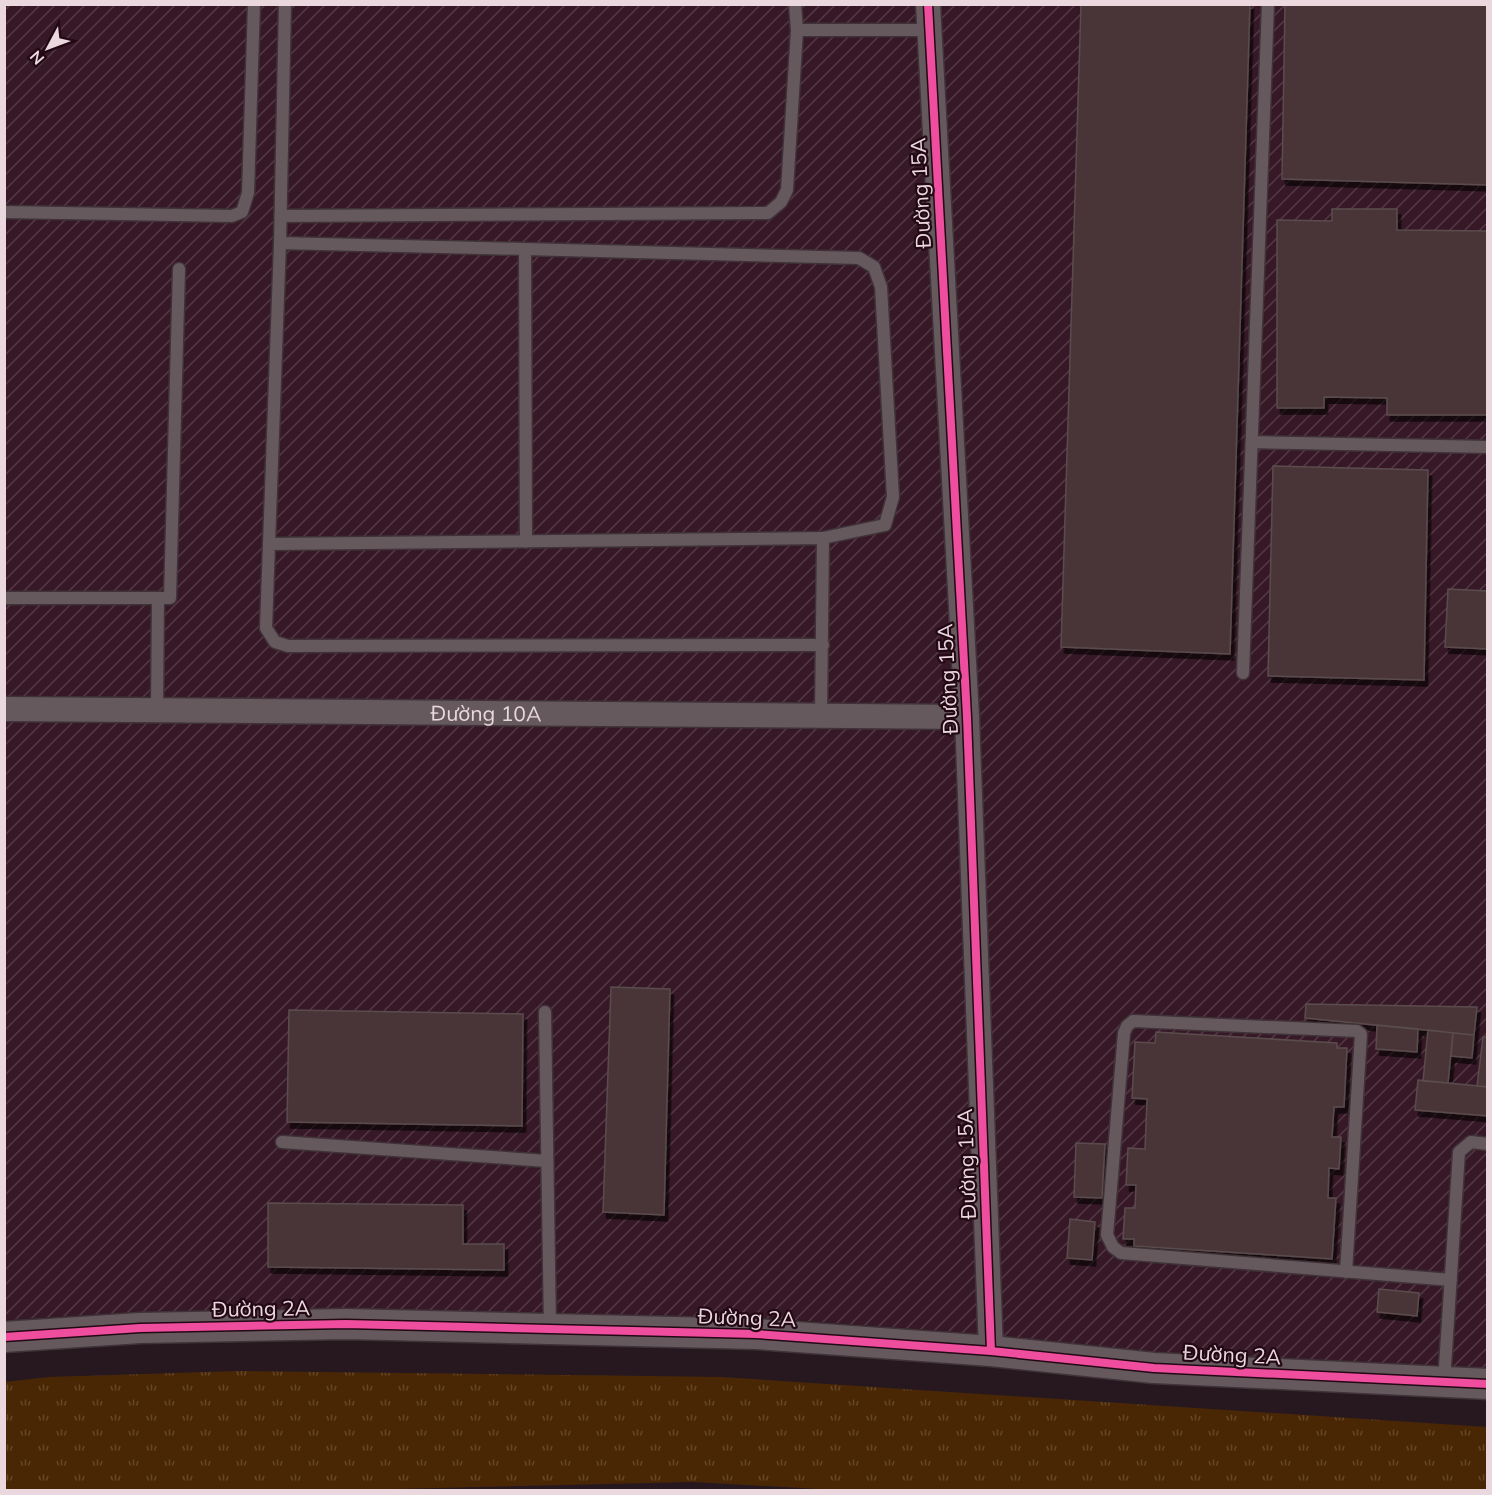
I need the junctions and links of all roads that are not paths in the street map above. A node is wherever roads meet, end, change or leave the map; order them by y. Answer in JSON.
{"nodes":[{"id":1,"x":254,"y":4,"type":"edge"},
{"id":2,"x":285,"y":4,"type":"edge"},
{"id":3,"x":795,"y":4,"type":"edge"},
{"id":4,"x":928,"y":4,"type":"edge"},
{"id":5,"x":1268,"y":4,"type":"edge"},
{"id":6,"x":796,"y":30,"type":"junction"},
{"id":7,"x":929,"y":30,"type":"junction"},
{"id":8,"x":4,"y":212,"type":"edge"},
{"id":9,"x":280,"y":216,"type":"junction"},
{"id":10,"x":279,"y":243,"type":"junction"},
{"id":11,"x":525,"y":249,"type":"junction"},
{"id":12,"x":179,"y":269,"type":"dead end"},
{"id":13,"x":1252,"y":442,"type":"junction"},
{"id":14,"x":1488,"y":447,"type":"edge"},
{"id":15,"x":823,"y":538,"type":"junction"},
{"id":16,"x":526,"y":542,"type":"junction"},
{"id":17,"x":268,"y":544,"type":"junction"},
{"id":18,"x":4,"y":598,"type":"edge"},
{"id":19,"x":158,"y":598,"type":"junction"},
{"id":20,"x":823,"y":645,"type":"junction"},
{"id":21,"x":1243,"y":673,"type":"dead end"},
{"id":22,"x":4,"y":709,"type":"edge"},
{"id":23,"x":157,"y":710,"type":"junction"},
{"id":24,"x":821,"y":716,"type":"junction"},
{"id":25,"x":967,"y":717,"type":"junction"},
{"id":26,"x":544,"y":1012,"type":"dead end"},
{"id":27,"x":282,"y":1142,"type":"dead end"},
{"id":28,"x":1488,"y":1144,"type":"edge"},
{"id":29,"x":547,"y":1161,"type":"junction"},
{"id":30,"x":1346,"y":1272,"type":"junction"},
{"id":31,"x":1451,"y":1280,"type":"junction"},
{"id":32,"x":550,"y":1329,"type":"junction"},
{"id":33,"x":4,"y":1337,"type":"edge"},
{"id":34,"x":990,"y":1351,"type":"junction"},
{"id":35,"x":1444,"y":1382,"type":"junction"},
{"id":36,"x":1488,"y":1384,"type":"edge"}],
"edges":[{"from":1,"to":8,"type":"lane"},
{"from":2,"to":9,"type":"lane"},
{"from":3,"to":6,"type":"lane"},
{"from":4,"to":7,"type":"street","name":"Đường 15A"},
{"from":5,"to":13,"type":"lane"},
{"from":6,"to":7,"type":"lane"},
{"from":6,"to":9,"type":"lane"},
{"from":7,"to":25,"type":"street","name":"Đường 15A"},
{"from":9,"to":10,"type":"lane"},
{"from":10,"to":11,"type":"lane"},
{"from":10,"to":17,"type":"lane"},
{"from":11,"to":15,"type":"lane"},
{"from":11,"to":16,"type":"lane"},
{"from":12,"to":19,"type":"lane"},
{"from":13,"to":14,"type":"lane"},
{"from":13,"to":21,"type":"lane"},
{"from":15,"to":16,"type":"lane"},
{"from":15,"to":20,"type":"lane"},
{"from":16,"to":17,"type":"lane"},
{"from":17,"to":20,"type":"lane"},
{"from":18,"to":19,"type":"lane"},
{"from":19,"to":23,"type":"lane"},
{"from":20,"to":24,"type":"lane"},
{"from":22,"to":23,"type":"street","name":"Đường 10A"},
{"from":23,"to":24,"type":"street","name":"Đường 10A"},
{"from":24,"to":25,"type":"street","name":"Đường 10A"},
{"from":25,"to":34,"type":"street","name":"Đường 15A"},
{"from":26,"to":29,"type":"lane"},
{"from":27,"to":29,"type":"lane"},
{"from":28,"to":31,"type":"lane"},
{"from":29,"to":32,"type":"lane"},
{"from":30,"to":30,"type":"lane"},
{"from":30,"to":31,"type":"lane"},
{"from":31,"to":35,"type":"lane"},
{"from":32,"to":33,"type":"street","name":"Đường 2A"},
{"from":32,"to":34,"type":"street","name":"Đường 2A"},
{"from":34,"to":35,"type":"street","name":"Đường 2A"},
{"from":35,"to":36,"type":"street","name":"Đường 2A"}]}
